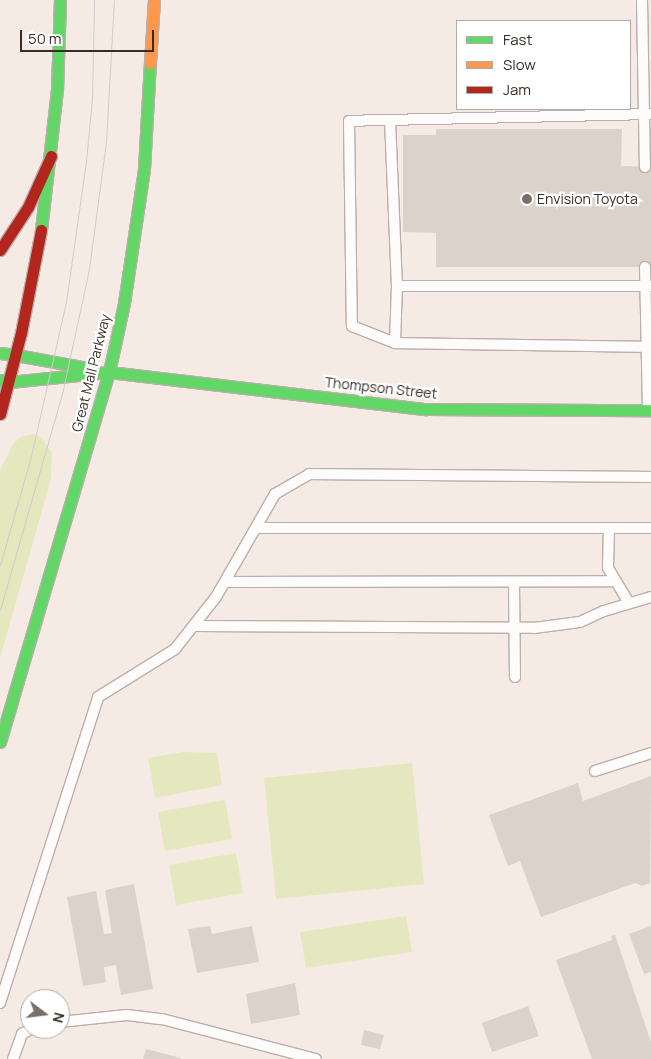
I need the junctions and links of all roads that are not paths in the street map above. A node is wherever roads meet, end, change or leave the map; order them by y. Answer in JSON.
{"nodes":[{"id":1,"x":60,"y":0,"type":"edge"},
{"id":2,"x":154,"y":0,"type":"edge"},
{"id":3,"x":642,"y":0,"type":"edge"},
{"id":4,"x":648,"y":114,"type":"edge"},
{"id":5,"x":390,"y":120,"type":"junction"},
{"id":6,"x":51,"y":156,"type":"junction"},
{"id":7,"x":645,"y":167,"type":"dead end"},
{"id":8,"x":0,"y":250,"type":"edge"},
{"id":9,"x":645,"y":267,"type":"dead end"},
{"id":10,"x":398,"y":286,"type":"junction"},
{"id":11,"x":648,"y":286,"type":"edge"},
{"id":12,"x":395,"y":343,"type":"junction"},
{"id":13,"x":648,"y":346,"type":"edge"},
{"id":14,"x":0,"y":352,"type":"edge"},
{"id":15,"x":16,"y":355,"type":"junction"},
{"id":16,"x":109,"y":372,"type":"junction"},
{"id":17,"x":4,"y":381,"type":"edge"},
{"id":18,"x":649,"y":410,"type":"edge"},
{"id":19,"x":0,"y":414,"type":"edge"},
{"id":20,"x":651,"y":476,"type":"edge"},
{"id":21,"x":256,"y":528,"type":"junction"},
{"id":22,"x":609,"y":528,"type":"junction"},
{"id":23,"x":651,"y":528,"type":"edge"},
{"id":24,"x":614,"y":581,"type":"junction"},
{"id":25,"x":225,"y":582,"type":"junction"},
{"id":26,"x":514,"y":583,"type":"junction"},
{"id":27,"x":651,"y":597,"type":"edge"},
{"id":28,"x":629,"y":603,"type":"junction"},
{"id":29,"x":195,"y":626,"type":"junction"},
{"id":30,"x":514,"y":628,"type":"junction"},
{"id":31,"x":515,"y":677,"type":"dead end"},
{"id":32,"x":0,"y":742,"type":"edge"},
{"id":33,"x":651,"y":753,"type":"edge"},
{"id":34,"x":595,"y":772,"type":"dead end"},
{"id":35,"x":0,"y":1003,"type":"edge"},
{"id":36,"x":70,"y":1021,"type":"edge"},
{"id":37,"x":20,"y":1039,"type":"edge"},
{"id":38,"x":13,"y":1059,"type":"edge"},
{"id":39,"x":316,"y":1059,"type":"edge"}],
"edges":[{"from":1,"to":6,"type":"main road"},
{"from":2,"to":16,"type":"main road","name":"Great Mall Parkway"},
{"from":3,"to":4,"type":"lane"},
{"from":4,"to":5,"type":"lane"},
{"from":4,"to":7,"type":"lane"},
{"from":5,"to":10,"type":"lane"},
{"from":5,"to":12,"type":"lane"},
{"from":6,"to":8,"type":"main road"},
{"from":6,"to":15,"type":"main road"},
{"from":9,"to":11,"type":"lane"},
{"from":10,"to":11,"type":"lane"},
{"from":10,"to":12,"type":"lane"},
{"from":11,"to":13,"type":"lane"},
{"from":12,"to":13,"type":"lane"},
{"from":13,"to":18,"type":"lane"},
{"from":14,"to":15,"type":"main road","name":"Thompson Street"},
{"from":15,"to":16,"type":"main road","name":"Thompson Street"},
{"from":15,"to":17,"type":"main road"},
{"from":16,"to":17,"type":"main road","name":"Thompson Street"},
{"from":16,"to":18,"type":"main road","name":"Thompson Street"},
{"from":16,"to":32,"type":"main road","name":"Great Mall Parkway"},
{"from":17,"to":19,"type":"main road"},
{"from":20,"to":21,"type":"lane"},
{"from":21,"to":22,"type":"lane"},
{"from":21,"to":25,"type":"lane"},
{"from":22,"to":23,"type":"lane"},
{"from":22,"to":24,"type":"lane"},
{"from":24,"to":26,"type":"lane"},
{"from":24,"to":28,"type":"lane"},
{"from":25,"to":26,"type":"lane"},
{"from":25,"to":29,"type":"lane"},
{"from":26,"to":30,"type":"lane"},
{"from":27,"to":28,"type":"lane"},
{"from":28,"to":30,"type":"lane"},
{"from":29,"to":30,"type":"lane"},
{"from":29,"to":35,"type":"lane"},
{"from":30,"to":31,"type":"lane"},
{"from":33,"to":34,"type":"lane"},
{"from":36,"to":39,"type":"lane"},
{"from":37,"to":38,"type":"lane"}]}
